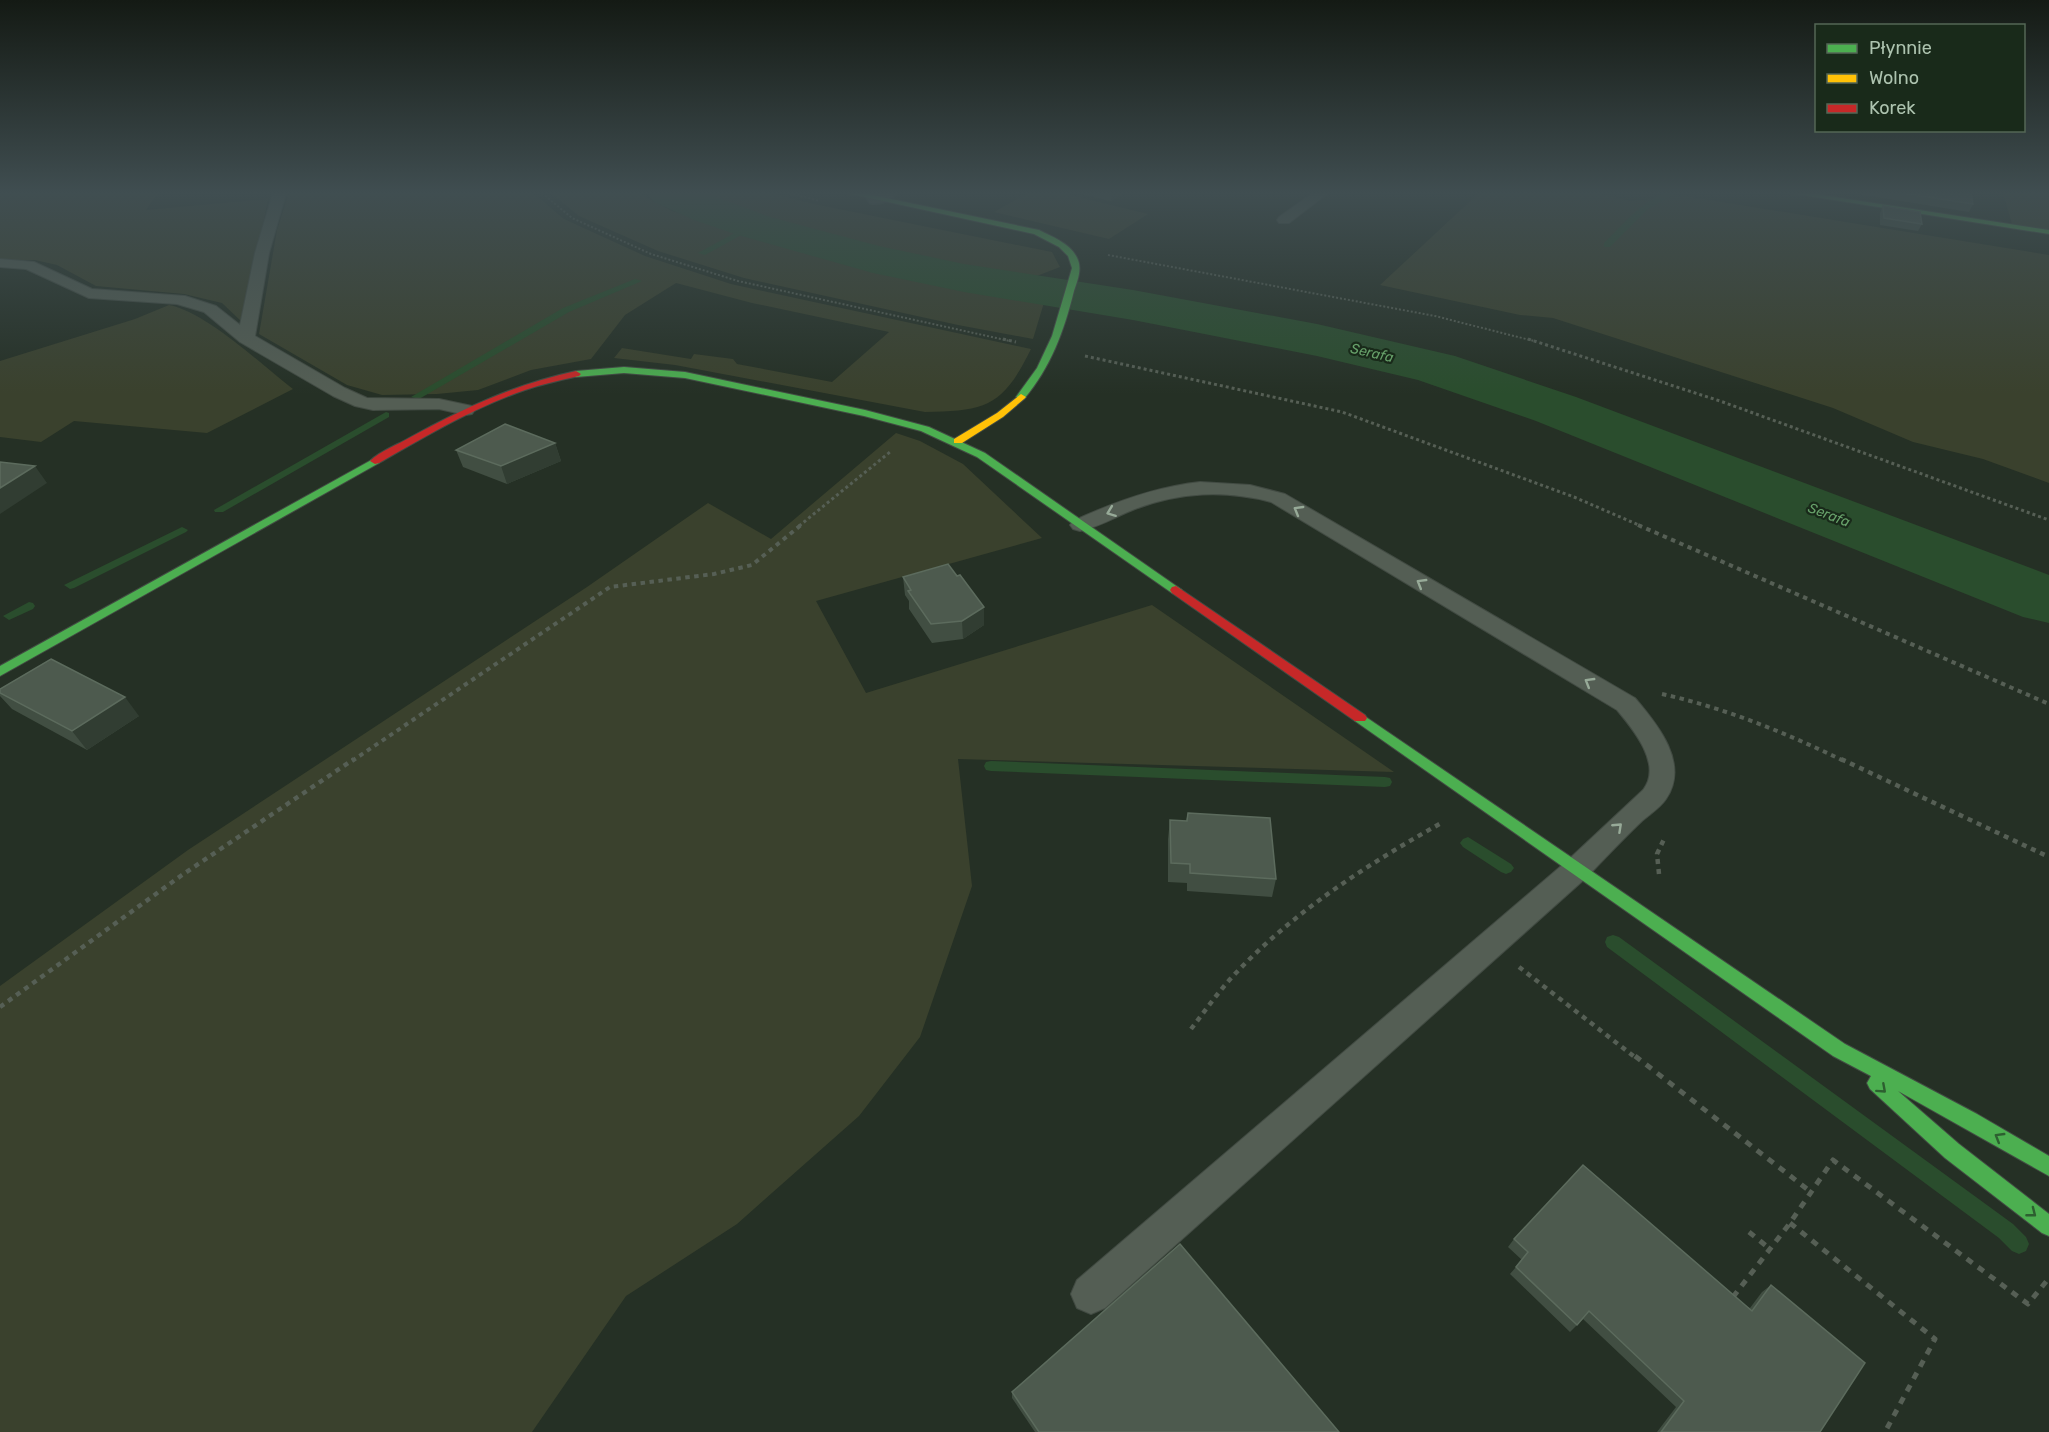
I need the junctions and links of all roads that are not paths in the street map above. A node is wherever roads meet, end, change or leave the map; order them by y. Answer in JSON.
{"nodes":[{"id":1,"x":261,"y":260,"type":"edge"},
{"id":2,"x":1075,"y":260,"type":"edge"},
{"id":3,"x":0,"y":263,"type":"edge"},
{"id":4,"x":246,"y":338,"type":"junction"},
{"id":5,"x":466,"y":410,"type":"junction"},
{"id":6,"x":958,"y":441,"type":"junction"},
{"id":7,"x":1080,"y":525,"type":"junction"},
{"id":8,"x":0,"y":672,"type":"edge"},
{"id":9,"x":1577,"y":869,"type":"junction"},
{"id":10,"x":1839,"y":1050,"type":"junction"},
{"id":11,"x":2049,"y":1167,"type":"edge"},
{"id":12,"x":2049,"y":1226,"type":"edge"},
{"id":13,"x":1091,"y":1294,"type":"dead end"}],
"edges":[{"from":1,"to":4,"type":"lane"},
{"from":2,"to":6,"type":"street"},
{"from":3,"to":4,"type":"lane"},
{"from":4,"to":5,"type":"lane"},
{"from":5,"to":6,"type":"street"},
{"from":5,"to":8,"type":"street"},
{"from":6,"to":7,"type":"street"},
{"from":7,"to":9,"type":"street"},
{"from":9,"to":7,"type":"lane","one_way":true},
{"from":9,"to":10,"type":"street"},
{"from":9,"to":13,"type":"lane"},
{"from":11,"to":10,"type":"street","one_way":true},
{"from":10,"to":12,"type":"street","one_way":true}]}
